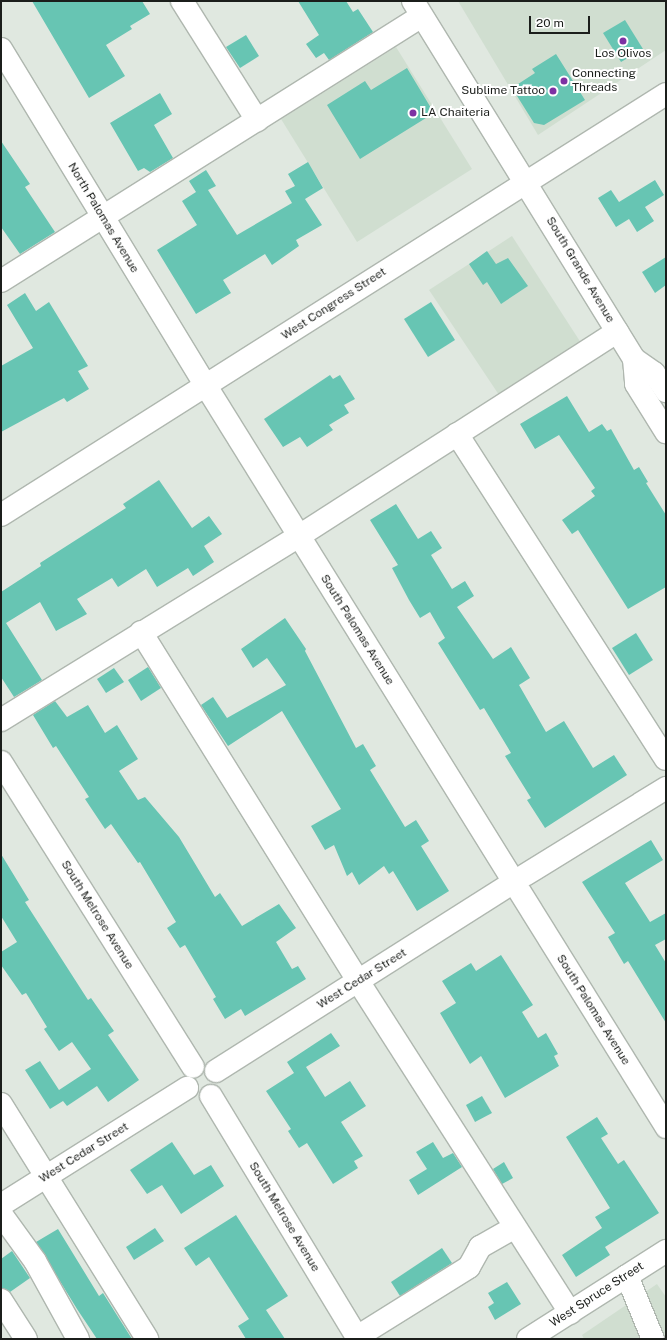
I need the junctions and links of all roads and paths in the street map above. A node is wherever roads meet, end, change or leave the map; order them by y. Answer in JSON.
{"nodes":[{"id":1,"x":182,"y":1,"type":"edge"},
{"id":2,"x":417,"y":8,"type":"edge"},
{"id":3,"x":1,"y":49,"type":"edge"},
{"id":4,"x":666,"y":94,"type":"edge"},
{"id":5,"x":257,"y":120,"type":"junction"},
{"id":6,"x":525,"y":182,"type":"junction"},
{"id":7,"x":103,"y":217,"type":"junction"},
{"id":8,"x":1,"y":281,"type":"edge"},
{"id":9,"x":617,"y":332,"type":"junction"},
{"id":10,"x":634,"y":359,"type":"junction"},
{"id":11,"x":206,"y":386,"type":"junction"},
{"id":12,"x":666,"y":391,"type":"edge"},
{"id":13,"x":666,"y":432,"type":"edge"},
{"id":14,"x":458,"y":434,"type":"junction"},
{"id":15,"x":1,"y":515,"type":"edge"},
{"id":16,"x":299,"y":536,"type":"junction"},
{"id":17,"x":142,"y":632,"type":"junction"},
{"id":18,"x":1,"y":720,"type":"edge"},
{"id":19,"x":666,"y":759,"type":"edge"},
{"id":20,"x":1,"y":762,"type":"edge"},
{"id":21,"x":666,"y":788,"type":"edge"},
{"id":22,"x":515,"y":882,"type":"junction"},
{"id":23,"x":358,"y":981,"type":"junction"},
{"id":24,"x":216,"y":1071,"type":"junction"},
{"id":25,"x":190,"y":1078,"type":"junction"},
{"id":26,"x":211,"y":1096,"type":"junction"},
{"id":27,"x":1,"y":1104,"type":"edge"},
{"id":28,"x":666,"y":1127,"type":"edge"},
{"id":29,"x":46,"y":1176,"type":"junction"},
{"id":30,"x":1,"y":1205,"type":"edge"},
{"id":31,"x":1,"y":1214,"type":"edge"},
{"id":32,"x":515,"y":1227,"type":"junction"},
{"id":33,"x":666,"y":1251,"type":"edge"},
{"id":34,"x":627,"y":1276,"type":"junction"},
{"id":35,"x":1,"y":1300,"type":"edge"},
{"id":36,"x":570,"y":1313,"type":"junction"},
{"id":37,"x":357,"y":1338,"type":"edge"},
{"id":38,"x":26,"y":1339,"type":"edge"},
{"id":39,"x":78,"y":1339,"type":"edge"},
{"id":40,"x":147,"y":1339,"type":"edge"},
{"id":41,"x":528,"y":1339,"type":"edge"},
{"id":42,"x":653,"y":1339,"type":"edge"}],
"edges":[{"from":1,"to":5,"type":"street"},
{"from":2,"to":5,"type":"street"},
{"from":2,"to":6,"type":"street","name":"South Grande Avenue"},
{"from":3,"to":7,"type":"street","name":"North Palomas Avenue"},
{"from":4,"to":6,"type":"street","name":"West Congress Street"},
{"from":5,"to":7,"type":"street"},
{"from":6,"to":9,"type":"street","name":"South Grande Avenue"},
{"from":6,"to":11,"type":"street","name":"West Congress Street"},
{"from":7,"to":8,"type":"street"},
{"from":7,"to":11,"type":"street","name":"North Palomas Avenue"},
{"from":9,"to":10,"type":"street","name":"South Grande Avenue"},
{"from":9,"to":14,"type":"street"},
{"from":10,"to":12,"type":"street"},
{"from":10,"to":13,"type":"street"},
{"from":11,"to":15,"type":"street","name":"West Congress Street"},
{"from":11,"to":16,"type":"street","name":"South Palomas Avenue"},
{"from":14,"to":16,"type":"street"},
{"from":14,"to":19,"type":"street"},
{"from":16,"to":17,"type":"street"},
{"from":16,"to":22,"type":"street","name":"South Palomas Avenue"},
{"from":17,"to":18,"type":"street"},
{"from":17,"to":23,"type":"street"},
{"from":20,"to":25,"type":"street","name":"South Melrose Avenue"},
{"from":21,"to":22,"type":"street","name":"West Cedar Street"},
{"from":22,"to":23,"type":"street","name":"West Cedar Street"},
{"from":22,"to":28,"type":"street","name":"South Palomas Avenue"},
{"from":23,"to":24,"type":"street","name":"West Cedar Street"},
{"from":23,"to":32,"type":"street"},
{"from":24,"to":25,"type":"street"},
{"from":24,"to":26,"type":"street"},
{"from":25,"to":26,"type":"street"},
{"from":25,"to":29,"type":"street","name":"West Cedar Street"},
{"from":26,"to":37,"type":"street","name":"South Melrose Avenue"},
{"from":27,"to":29,"type":"street"},
{"from":29,"to":30,"type":"street","name":"West Cedar Street"},
{"from":29,"to":40,"type":"street"},
{"from":31,"to":39,"type":"street"},
{"from":32,"to":36,"type":"street"},
{"from":32,"to":37,"type":"street"},
{"from":33,"to":34,"type":"street","name":"West Spruce Street"},
{"from":34,"to":36,"type":"street","name":"West Spruce Street"},
{"from":34,"to":42,"type":"street"},
{"from":35,"to":38,"type":"street"},
{"from":36,"to":41,"type":"street","name":"West Spruce Street"}]}
